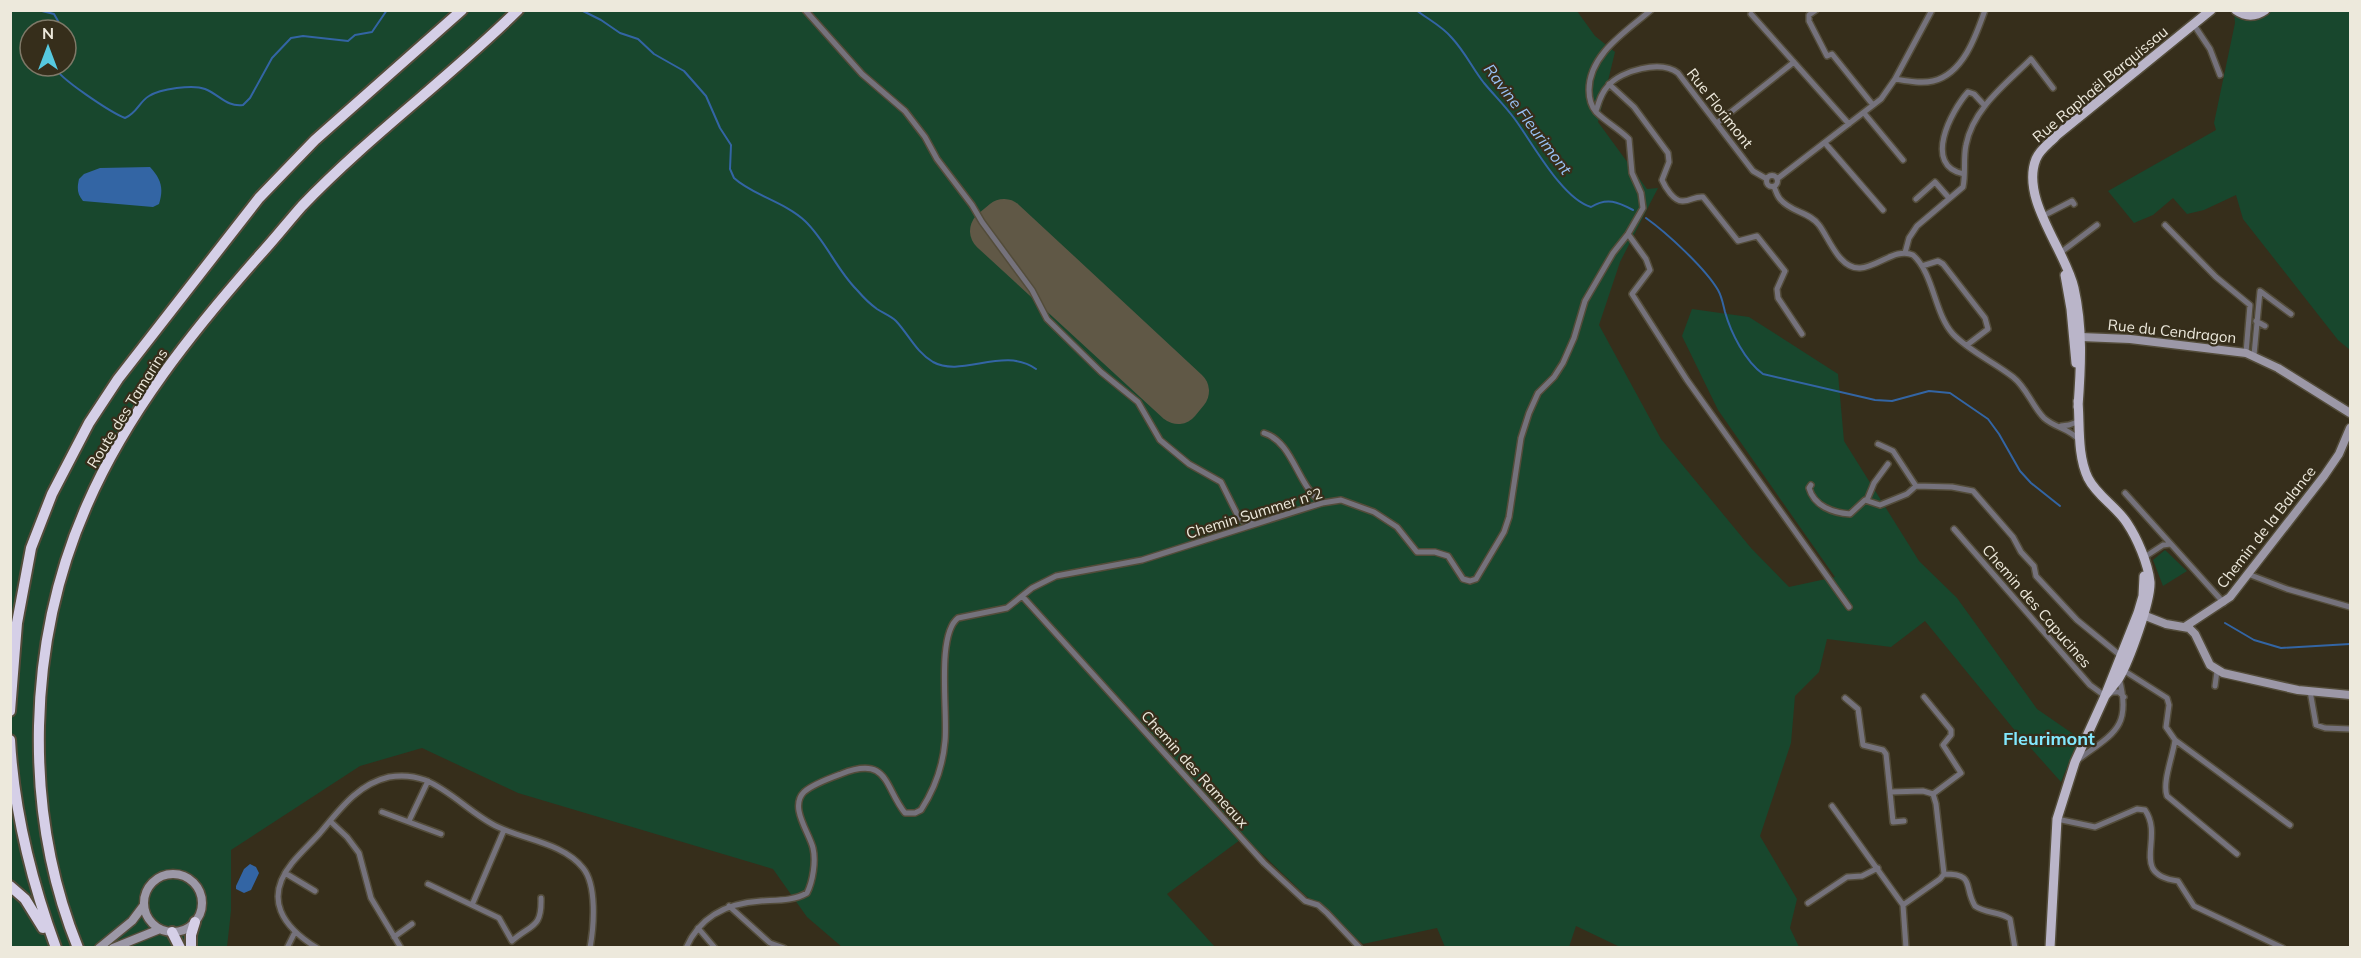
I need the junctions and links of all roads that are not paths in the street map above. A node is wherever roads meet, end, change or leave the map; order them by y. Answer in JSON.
{"nodes":[{"id":1,"x":462,"y":10,"type":"edge"},
{"id":2,"x":518,"y":10,"type":"edge"},
{"id":3,"x":805,"y":10,"type":"edge"},
{"id":4,"x":1651,"y":10,"type":"edge"},
{"id":5,"x":1816,"y":10,"type":"edge"},
{"id":6,"x":1932,"y":10,"type":"edge"},
{"id":7,"x":1985,"y":10,"type":"edge"},
{"id":8,"x":2221,"y":10,"type":"edge"},
{"id":9,"x":2265,"y":10,"type":"edge"},
{"id":10,"x":2235,"y":11,"type":"edge"},
{"id":11,"x":2210,"y":12,"type":"edge"},
{"id":12,"x":1751,"y":14,"type":"dead end"},
{"id":13,"x":2194,"y":25,"type":"junction"},
{"id":14,"x":1794,"y":62,"type":"junction"},
{"id":15,"x":2220,"y":75,"type":"dead end"},
{"id":16,"x":1895,"y":79,"type":"junction"},
{"id":17,"x":1609,"y":84,"type":"junction"},
{"id":18,"x":2053,"y":88,"type":"dead end"},
{"id":19,"x":1873,"y":105,"type":"junction"},
{"id":20,"x":1985,"y":106,"type":"junction"},
{"id":21,"x":1596,"y":112,"type":"junction"},
{"id":22,"x":1864,"y":112,"type":"junction"},
{"id":23,"x":1717,"y":123,"type":"junction"},
{"id":24,"x":1849,"y":124,"type":"junction"},
{"id":25,"x":1825,"y":143,"type":"junction"},
{"id":26,"x":1903,"y":160,"type":"dead end"},
{"id":27,"x":1964,"y":174,"type":"junction"},
{"id":28,"x":1767,"y":179,"type":"junction"},
{"id":29,"x":1777,"y":179,"type":"junction"},
{"id":30,"x":1774,"y":187,"type":"junction"},
{"id":31,"x":1950,"y":198,"type":"junction"},
{"id":32,"x":1916,"y":200,"type":"dead end"},
{"id":33,"x":2074,"y":204,"type":"dead end"},
{"id":34,"x":1883,"y":210,"type":"dead end"},
{"id":35,"x":2043,"y":216,"type":"junction"},
{"id":36,"x":2097,"y":225,"type":"dead end"},
{"id":37,"x":2165,"y":225,"type":"dead end"},
{"id":38,"x":1628,"y":234,"type":"junction"},
{"id":39,"x":1905,"y":253,"type":"junction"},
{"id":40,"x":2060,"y":254,"type":"junction"},
{"id":41,"x":1922,"y":266,"type":"junction"},
{"id":42,"x":2291,"y":314,"type":"dead end"},
{"id":43,"x":2256,"y":321,"type":"junction"},
{"id":44,"x":2265,"y":326,"type":"dead end"},
{"id":45,"x":1802,"y":334,"type":"dead end"},
{"id":46,"x":2081,"y":337,"type":"junction"},
{"id":47,"x":1966,"y":345,"type":"junction"},
{"id":48,"x":2250,"y":354,"type":"junction"},
{"id":49,"x":2078,"y":407,"type":"junction"},
{"id":50,"x":2350,"y":413,"type":"edge"},
{"id":51,"x":2080,"y":421,"type":"junction"},
{"id":52,"x":2056,"y":426,"type":"junction"},
{"id":53,"x":2350,"y":428,"type":"edge"},
{"id":54,"x":1264,"y":433,"type":"dead end"},
{"id":55,"x":2080,"y":442,"type":"junction"},
{"id":56,"x":1878,"y":444,"type":"dead end"},
{"id":57,"x":1888,"y":464,"type":"dead end"},
{"id":58,"x":1811,"y":485,"type":"dead end"},
{"id":59,"x":1916,"y":486,"type":"junction"},
{"id":60,"x":2125,"y":493,"type":"dead end"},
{"id":61,"x":1867,"y":500,"type":"junction"},
{"id":62,"x":1322,"y":503,"type":"junction"},
{"id":63,"x":1257,"y":524,"type":"junction"},
{"id":64,"x":1953,"y":530,"type":"dead end"},
{"id":65,"x":2170,"y":544,"type":"junction"},
{"id":66,"x":31,"y":548,"type":"junction"},
{"id":67,"x":2143,"y":560,"type":"junction"},
{"id":68,"x":2248,"y":574,"type":"junction"},
{"id":69,"x":1022,"y":596,"type":"junction"},
{"id":70,"x":2224,"y":603,"type":"junction"},
{"id":71,"x":1849,"y":607,"type":"dead end"},
{"id":72,"x":2350,"y":607,"type":"edge"},
{"id":73,"x":2141,"y":614,"type":"junction"},
{"id":74,"x":10,"y":622,"type":"edge"},
{"id":75,"x":2186,"y":626,"type":"junction"},
{"id":76,"x":2121,"y":656,"type":"junction"},
{"id":77,"x":2217,"y":670,"type":"junction"},
{"id":78,"x":2121,"y":673,"type":"junction"},
{"id":79,"x":2216,"y":686,"type":"dead end"},
{"id":80,"x":2310,"y":691,"type":"junction"},
{"id":81,"x":2350,"y":695,"type":"edge"},
{"id":82,"x":2105,"y":696,"type":"junction"},
{"id":83,"x":1924,"y":697,"type":"dead end"},
{"id":84,"x":2124,"y":697,"type":"junction"},
{"id":85,"x":1845,"y":698,"type":"dead end"},
{"id":86,"x":10,"y":711,"type":"edge"},
{"id":87,"x":2350,"y":729,"type":"edge"},
{"id":88,"x":10,"y":740,"type":"edge"},
{"id":89,"x":2175,"y":740,"type":"junction"},
{"id":90,"x":2075,"y":762,"type":"junction"},
{"id":91,"x":428,"y":781,"type":"junction"},
{"id":92,"x":1890,"y":792,"type":"junction"},
{"id":93,"x":1933,"y":794,"type":"junction"},
{"id":94,"x":1832,"y":806,"type":"dead end"},
{"id":95,"x":382,"y":812,"type":"dead end"},
{"id":96,"x":2057,"y":819,"type":"junction"},
{"id":97,"x":330,"y":820,"type":"junction"},
{"id":98,"x":410,"y":821,"type":"junction"},
{"id":99,"x":1904,"y":821,"type":"dead end"},
{"id":100,"x":2290,"y":825,"type":"dead end"},
{"id":101,"x":504,"y":830,"type":"junction"},
{"id":102,"x":441,"y":834,"type":"dead end"},
{"id":103,"x":2237,"y":854,"type":"dead end"},
{"id":104,"x":1878,"y":868,"type":"junction"},
{"id":105,"x":285,"y":873,"type":"junction"},
{"id":106,"x":1944,"y":874,"type":"junction"},
{"id":107,"x":428,"y":884,"type":"dead end"},
{"id":108,"x":10,"y":886,"type":"edge"},
{"id":109,"x":315,"y":891,"type":"dead end"},
{"id":110,"x":541,"y":898,"type":"dead end"},
{"id":111,"x":1808,"y":903,"type":"dead end"},
{"id":112,"x":472,"y":904,"type":"junction"},
{"id":113,"x":144,"y":905,"type":"junction"},
{"id":114,"x":1903,"y":905,"type":"junction"},
{"id":115,"x":729,"y":906,"type":"junction"},
{"id":116,"x":195,"y":922,"type":"junction"},
{"id":117,"x":412,"y":924,"type":"dead end"},
{"id":118,"x":698,"y":928,"type":"junction"},
{"id":119,"x":160,"y":929,"type":"junction"},
{"id":120,"x":172,"y":932,"type":"junction"},
{"id":121,"x":295,"y":932,"type":"junction"},
{"id":122,"x":394,"y":937,"type":"junction"},
{"id":123,"x":512,"y":944,"type":"edge"},
{"id":124,"x":55,"y":948,"type":"edge"},
{"id":125,"x":81,"y":948,"type":"edge"},
{"id":126,"x":99,"y":948,"type":"edge"},
{"id":127,"x":113,"y":948,"type":"edge"},
{"id":128,"x":180,"y":948,"type":"edge"},
{"id":129,"x":191,"y":948,"type":"edge"},
{"id":130,"x":287,"y":948,"type":"edge"},
{"id":131,"x":317,"y":948,"type":"edge"},
{"id":132,"x":401,"y":948,"type":"edge"},
{"id":133,"x":591,"y":948,"type":"edge"},
{"id":134,"x":686,"y":948,"type":"edge"},
{"id":135,"x":715,"y":948,"type":"edge"},
{"id":136,"x":784,"y":948,"type":"edge"},
{"id":137,"x":1360,"y":948,"type":"edge"},
{"id":138,"x":1906,"y":948,"type":"edge"},
{"id":139,"x":2015,"y":948,"type":"edge"},
{"id":140,"x":2050,"y":948,"type":"edge"},
{"id":141,"x":2283,"y":948,"type":"edge"}],
"edges":[{"from":1,"to":66,"type":"highway","name":"Route des Tamarins"},
{"from":2,"to":125,"type":"highway","name":"Route des Tamarins"},
{"from":3,"to":63,"type":"street"},
{"from":4,"to":21,"type":"street"},
{"from":5,"to":19,"type":"street"},
{"from":6,"to":16,"type":"street"},
{"from":7,"to":16,"type":"street"},
{"from":8,"to":11,"type":"main road","name":"Rue Raphaël Barquissau"},
{"from":9,"to":10,"type":"main road"},
{"from":11,"to":13,"type":"main road","name":"Rue Raphaël Barquissau"},
{"from":12,"to":14,"type":"street"},
{"from":13,"to":15,"type":"street"},
{"from":13,"to":35,"type":"main road","name":"Rue Raphaël Barquissau"},
{"from":14,"to":23,"type":"street"},
{"from":14,"to":24,"type":"street"},
{"from":16,"to":19,"type":"street"},
{"from":17,"to":21,"type":"street"},
{"from":17,"to":23,"type":"street","name":"Rue Florimont"},
{"from":17,"to":45,"type":"street"},
{"from":18,"to":20,"type":"street"},
{"from":19,"to":22,"type":"street"},
{"from":20,"to":27,"type":"street"},
{"from":20,"to":27,"type":"street"},
{"from":21,"to":38,"type":"street","name":"Chemin Summer n°2"},
{"from":22,"to":24,"type":"street"},
{"from":22,"to":26,"type":"street"},
{"from":23,"to":28,"type":"street","name":"Rue Florimont"},
{"from":24,"to":25,"type":"street"},
{"from":25,"to":29,"type":"street"},
{"from":25,"to":34,"type":"street"},
{"from":27,"to":31,"type":"street"},
{"from":28,"to":29,"type":"street"},
{"from":28,"to":30,"type":"street"},
{"from":29,"to":30,"type":"street"},
{"from":30,"to":39,"type":"street"},
{"from":31,"to":32,"type":"street"},
{"from":31,"to":39,"type":"street"},
{"from":33,"to":35,"type":"street"},
{"from":35,"to":40,"type":"main road","name":"Rue Raphaël Barquissau"},
{"from":36,"to":40,"type":"street"},
{"from":37,"to":48,"type":"street"},
{"from":38,"to":62,"type":"street","name":"Chemin Summer n°2"},
{"from":38,"to":71,"type":"street"},
{"from":39,"to":41,"type":"street"},
{"from":40,"to":46,"type":"main road","name":"Rue Raphaël Barquissau"},
{"from":40,"to":49,"type":"main road","name":"Rue Raphaël Barquissau"},
{"from":41,"to":47,"type":"street"},
{"from":41,"to":47,"type":"street"},
{"from":42,"to":43,"type":"street"},
{"from":43,"to":44,"type":"street"},
{"from":43,"to":48,"type":"street"},
{"from":46,"to":48,"type":"main road","name":"Rue du Cendragon"},
{"from":46,"to":49,"type":"main road","name":"Rue Raphaël Barquissau"},
{"from":47,"to":52,"type":"street"},
{"from":48,"to":50,"type":"main road","name":"Rue du Cendragon"},
{"from":49,"to":51,"type":"main road","name":"Rue Raphaël Barquissau"},
{"from":51,"to":52,"type":"street"},
{"from":51,"to":55,"type":"main road","name":"Rue Raphaël Barquissau"},
{"from":52,"to":55,"type":"street"},
{"from":53,"to":68,"type":"main road","name":"Chemin de la Balance"},
{"from":54,"to":62,"type":"street"},
{"from":55,"to":67,"type":"main road","name":"Rue Raphaël Barquissau"},
{"from":56,"to":59,"type":"street"},
{"from":57,"to":61,"type":"street"},
{"from":58,"to":61,"type":"street"},
{"from":59,"to":61,"type":"street"},
{"from":59,"to":76,"type":"street"},
{"from":60,"to":65,"type":"street"},
{"from":62,"to":63,"type":"street","name":"Chemin Summer n°2"},
{"from":63,"to":69,"type":"street","name":"Chemin Summer n°2"},
{"from":64,"to":82,"type":"street","name":"Chemin des Capucines"},
{"from":65,"to":67,"type":"street"},
{"from":65,"to":70,"type":"street"},
{"from":66,"to":74,"type":"highway"},
{"from":66,"to":86,"type":"highway","name":"Route des Tamarins"},
{"from":67,"to":73,"type":"main road","name":"Rue Raphaël Barquissau"},
{"from":68,"to":70,"type":"main road","name":"Chemin de la Balance"},
{"from":68,"to":72,"type":"street"},
{"from":69,"to":115,"type":"street","name":"Chemin Summer n°2"},
{"from":69,"to":137,"type":"street","name":"Chemin des Rameaux"},
{"from":70,"to":75,"type":"main road","name":"Chemin de la Balance"},
{"from":73,"to":75,"type":"main road"},
{"from":73,"to":76,"type":"main road","name":"Rue Raphaël Barquissau"},
{"from":73,"to":78,"type":"main road","name":"Rue Raphaël Barquissau"},
{"from":75,"to":77,"type":"main road"},
{"from":76,"to":82,"type":"main road","name":"Rue Raphaël Barquissau"},
{"from":77,"to":79,"type":"street"},
{"from":77,"to":80,"type":"main road"},
{"from":78,"to":82,"type":"main road","name":"Rue Raphaël Barquissau"},
{"from":78,"to":84,"type":"street"},
{"from":78,"to":89,"type":"street"},
{"from":80,"to":81,"type":"main road"},
{"from":80,"to":87,"type":"street"},
{"from":82,"to":84,"type":"street"},
{"from":82,"to":90,"type":"main road","name":"Rue Raphaël Barquissau"},
{"from":83,"to":93,"type":"street"},
{"from":84,"to":90,"type":"street"},
{"from":85,"to":92,"type":"street"},
{"from":88,"to":124,"type":"highway"},
{"from":89,"to":100,"type":"street"},
{"from":89,"to":103,"type":"street"},
{"from":90,"to":96,"type":"main road","name":"Rue Raphaël Barquissau"},
{"from":91,"to":97,"type":"street"},
{"from":91,"to":98,"type":"street"},
{"from":91,"to":101,"type":"street"},
{"from":92,"to":93,"type":"street"},
{"from":92,"to":99,"type":"street"},
{"from":93,"to":106,"type":"street"},
{"from":94,"to":104,"type":"street"},
{"from":95,"to":98,"type":"street"},
{"from":96,"to":140,"type":"main road","name":"Rue Raphaël Barquissau"},
{"from":96,"to":141,"type":"street"},
{"from":97,"to":105,"type":"street"},
{"from":97,"to":122,"type":"street"},
{"from":98,"to":102,"type":"street"},
{"from":101,"to":112,"type":"street"},
{"from":101,"to":133,"type":"street"},
{"from":104,"to":111,"type":"street"},
{"from":104,"to":114,"type":"street"},
{"from":105,"to":109,"type":"street"},
{"from":105,"to":121,"type":"street"},
{"from":106,"to":114,"type":"street"},
{"from":106,"to":139,"type":"street"},
{"from":107,"to":112,"type":"street"},
{"from":108,"to":124,"type":"highway"},
{"from":110,"to":123,"type":"street"},
{"from":112,"to":123,"type":"street"},
{"from":113,"to":116,"type":"main road"},
{"from":113,"to":119,"type":"main road"},
{"from":113,"to":126,"type":"main road"},
{"from":114,"to":138,"type":"street"},
{"from":115,"to":118,"type":"street","name":"Chemin Summer n°2"},
{"from":115,"to":136,"type":"street"},
{"from":116,"to":120,"type":"main road"},
{"from":116,"to":129,"type":"highway"},
{"from":117,"to":122,"type":"street"},
{"from":118,"to":134,"type":"street","name":"Chemin Summer n°2"},
{"from":118,"to":135,"type":"street"},
{"from":119,"to":120,"type":"main road"},
{"from":119,"to":127,"type":"main road"},
{"from":120,"to":128,"type":"highway"},
{"from":121,"to":130,"type":"street"},
{"from":121,"to":131,"type":"street"},
{"from":122,"to":132,"type":"street"}]}
